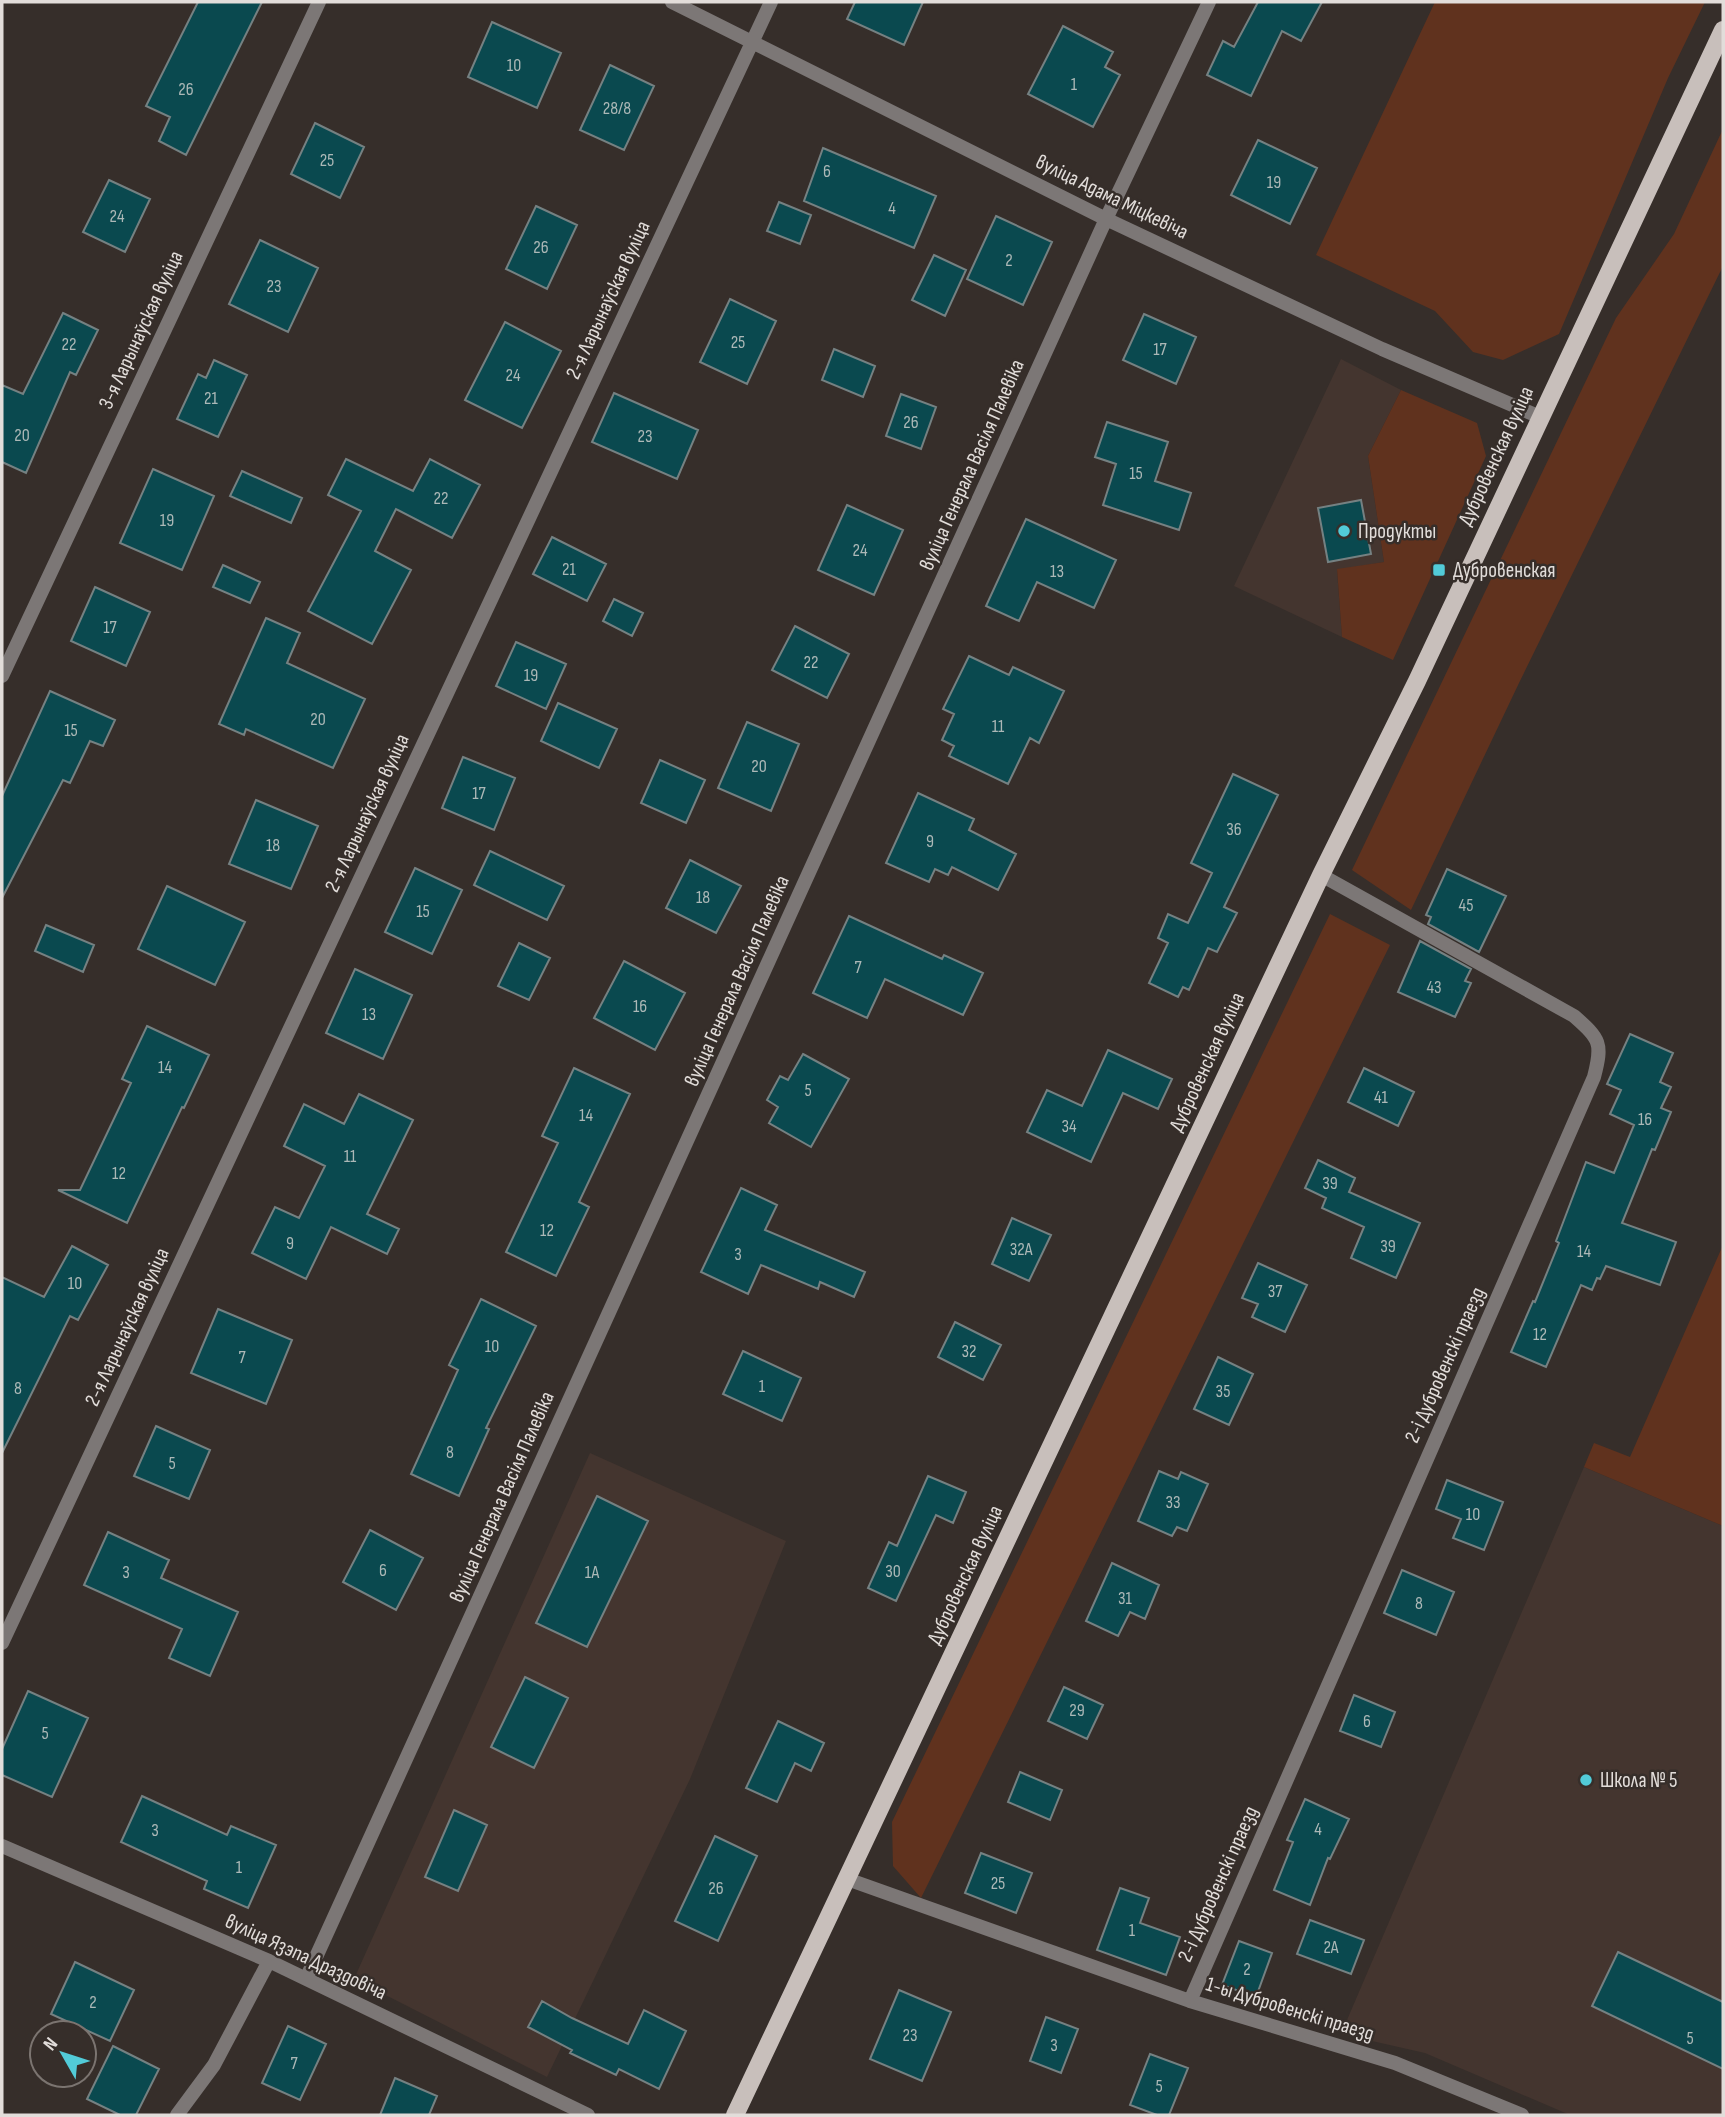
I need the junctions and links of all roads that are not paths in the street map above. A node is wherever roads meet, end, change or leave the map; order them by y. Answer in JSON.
{"nodes":[{"id":1,"x":319,"y":2,"type":"edge"},
{"id":2,"x":672,"y":2,"type":"edge"},
{"id":3,"x":771,"y":2,"type":"edge"},
{"id":4,"x":1209,"y":2,"type":"edge"},
{"id":5,"x":1723,"y":30,"type":"edge"},
{"id":6,"x":752,"y":41,"type":"junction"},
{"id":7,"x":1106,"y":219,"type":"junction"},
{"id":8,"x":1539,"y":417,"type":"junction"},
{"id":9,"x":2,"y":676,"type":"edge"},
{"id":10,"x":1321,"y":875,"type":"junction"},
{"id":11,"x":2,"y":1643,"type":"edge"},
{"id":12,"x":2,"y":1846,"type":"edge"},
{"id":13,"x":847,"y":1879,"type":"junction"},
{"id":14,"x":269,"y":1961,"type":"junction"},
{"id":15,"x":306,"y":1979,"type":"junction"},
{"id":16,"x":1190,"y":2001,"type":"junction"},
{"id":17,"x":177,"y":2115,"type":"edge"},
{"id":18,"x":588,"y":2115,"type":"edge"},
{"id":19,"x":734,"y":2115,"type":"edge"},
{"id":20,"x":1522,"y":2115,"type":"edge"}],
"edges":[{"from":1,"to":9,"type":"street","name":"3-я Ларынаўская вуліца"},
{"from":2,"to":6,"type":"street","name":"вуліца Адама Міцкевіча"},
{"from":3,"to":6,"type":"street","name":"2-я Ларынаўская вуліца"},
{"from":4,"to":7,"type":"street","name":"вуліца Генерала Васіля Палевіка"},
{"from":5,"to":8,"type":"main road","name":"Дубровенская вуліца"},
{"from":6,"to":7,"type":"street","name":"вуліца Адама Міцкевіча"},
{"from":6,"to":11,"type":"street","name":"2-я Ларынаўская вуліца"},
{"from":7,"to":8,"type":"street","name":"вуліца Адама Міцкевіча"},
{"from":7,"to":15,"type":"street","name":"вуліца Генерала Васіля Палевіка"},
{"from":8,"to":10,"type":"main road","name":"Дубровенская вуліца"},
{"from":10,"to":13,"type":"main road","name":"Дубровенская вуліца"},
{"from":10,"to":16,"type":"street","name":"2-і Дубровенскі праезд"},
{"from":12,"to":14,"type":"street","name":"вуліца Язэпа Драздовіча"},
{"from":13,"to":16,"type":"street","name":"1-ы Дубровенскі праезд"},
{"from":13,"to":19,"type":"main road","name":"Дубровенская вуліца"},
{"from":14,"to":15,"type":"street","name":"вуліца Язэпа Драздовіча"},
{"from":14,"to":17,"type":"street"},
{"from":15,"to":18,"type":"street","name":"вуліца Язэпа Драздовіча"},
{"from":16,"to":20,"type":"street","name":"1-ы Дубровенскі праезд"}]}
